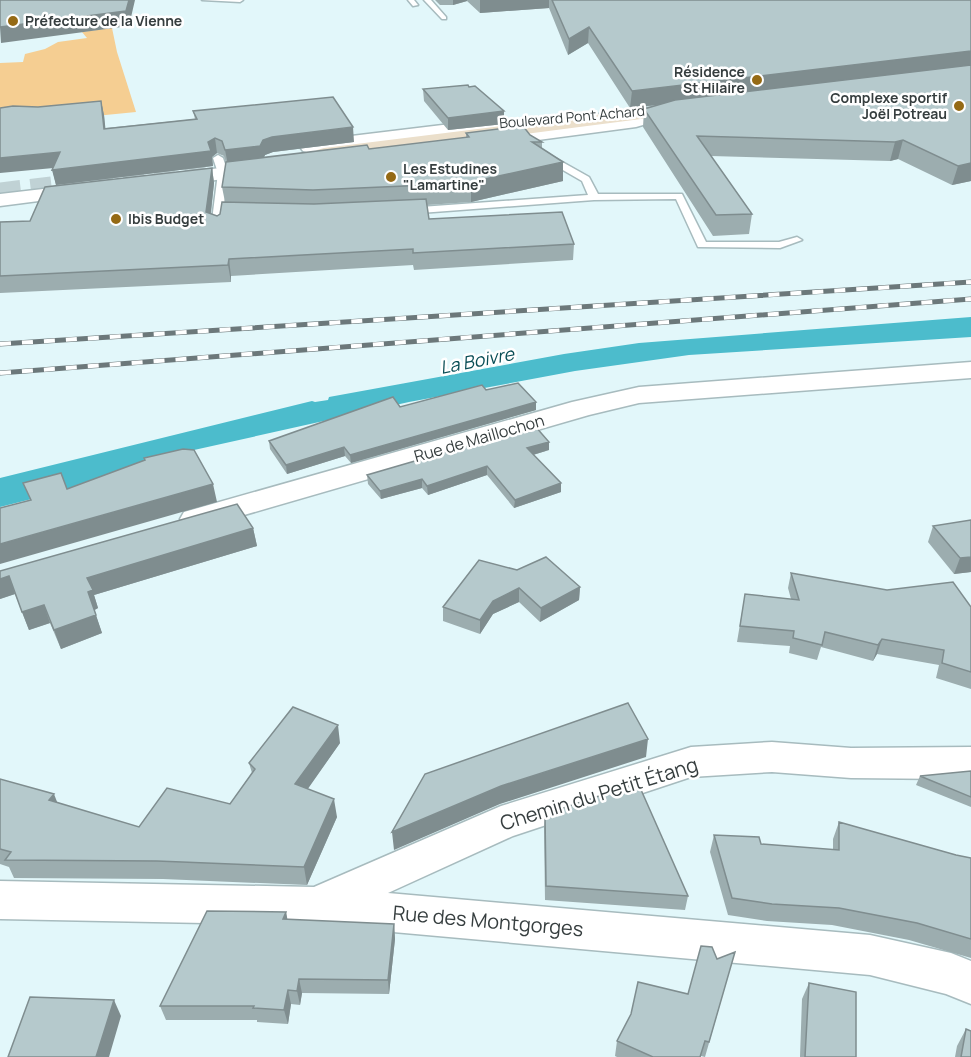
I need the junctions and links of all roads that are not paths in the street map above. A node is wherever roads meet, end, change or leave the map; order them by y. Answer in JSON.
{"nodes":[{"id":1,"x":205,"y":0,"type":"edge"},
{"id":2,"x":240,"y":0,"type":"edge"},
{"id":3,"x":427,"y":0,"type":"edge"},
{"id":4,"x":444,"y":18,"type":"dead end"},
{"id":5,"x":707,"y":106,"type":"edge"},
{"id":6,"x":678,"y":109,"type":"junction"},
{"id":7,"x":529,"y":142,"type":"junction"},
{"id":8,"x":288,"y":158,"type":"junction"},
{"id":9,"x":221,"y":166,"type":"junction"},
{"id":10,"x":153,"y":173,"type":"edge"},
{"id":11,"x":0,"y":183,"type":"edge"},
{"id":12,"x":594,"y":197,"type":"junction"},
{"id":13,"x":0,"y":200,"type":"edge"},
{"id":14,"x":390,"y":212,"type":"edge"},
{"id":15,"x":216,"y":228,"type":"edge"},
{"id":16,"x":797,"y":240,"type":"dead end"},
{"id":17,"x":971,"y":370,"type":"edge"},
{"id":18,"x":165,"y":528,"type":"edge"},
{"id":19,"x":971,"y":762,"type":"edge"},
{"id":20,"x":0,"y":900,"type":"edge"},
{"id":21,"x":315,"y":906,"type":"junction"},
{"id":22,"x":971,"y":983,"type":"edge"}],
"edges":[{"from":1,"to":2,"type":"lane"},
{"from":3,"to":4,"type":"lane"},
{"from":5,"to":6,"type":"main road","name":"Boulevard Pont Achard"},
{"from":6,"to":7,"type":"street","name":"Boulevard Pont Achard"},
{"from":6,"to":8,"type":"street","name":"Boulevard Pont Achard"},
{"from":7,"to":8,"type":"street","name":"Boulevard Pont Achard"},
{"from":7,"to":12,"type":"lane"},
{"from":8,"to":9,"type":"street","name":"Boulevard Pont Achard"},
{"from":9,"to":10,"type":"street","name":"Boulevard Pont Achard"},
{"from":9,"to":15,"type":"lane"},
{"from":11,"to":13,"type":"street"},
{"from":12,"to":14,"type":"lane"},
{"from":12,"to":16,"type":"lane"},
{"from":17,"to":18,"type":"street","name":"Rue de Maillochon"},
{"from":19,"to":21,"type":"street","name":"Chemin du Petit Étang"},
{"from":20,"to":21,"type":"street","name":"Rue des Montgorges"},
{"from":21,"to":22,"type":"street","name":"Rue des Montgorges"}]}
